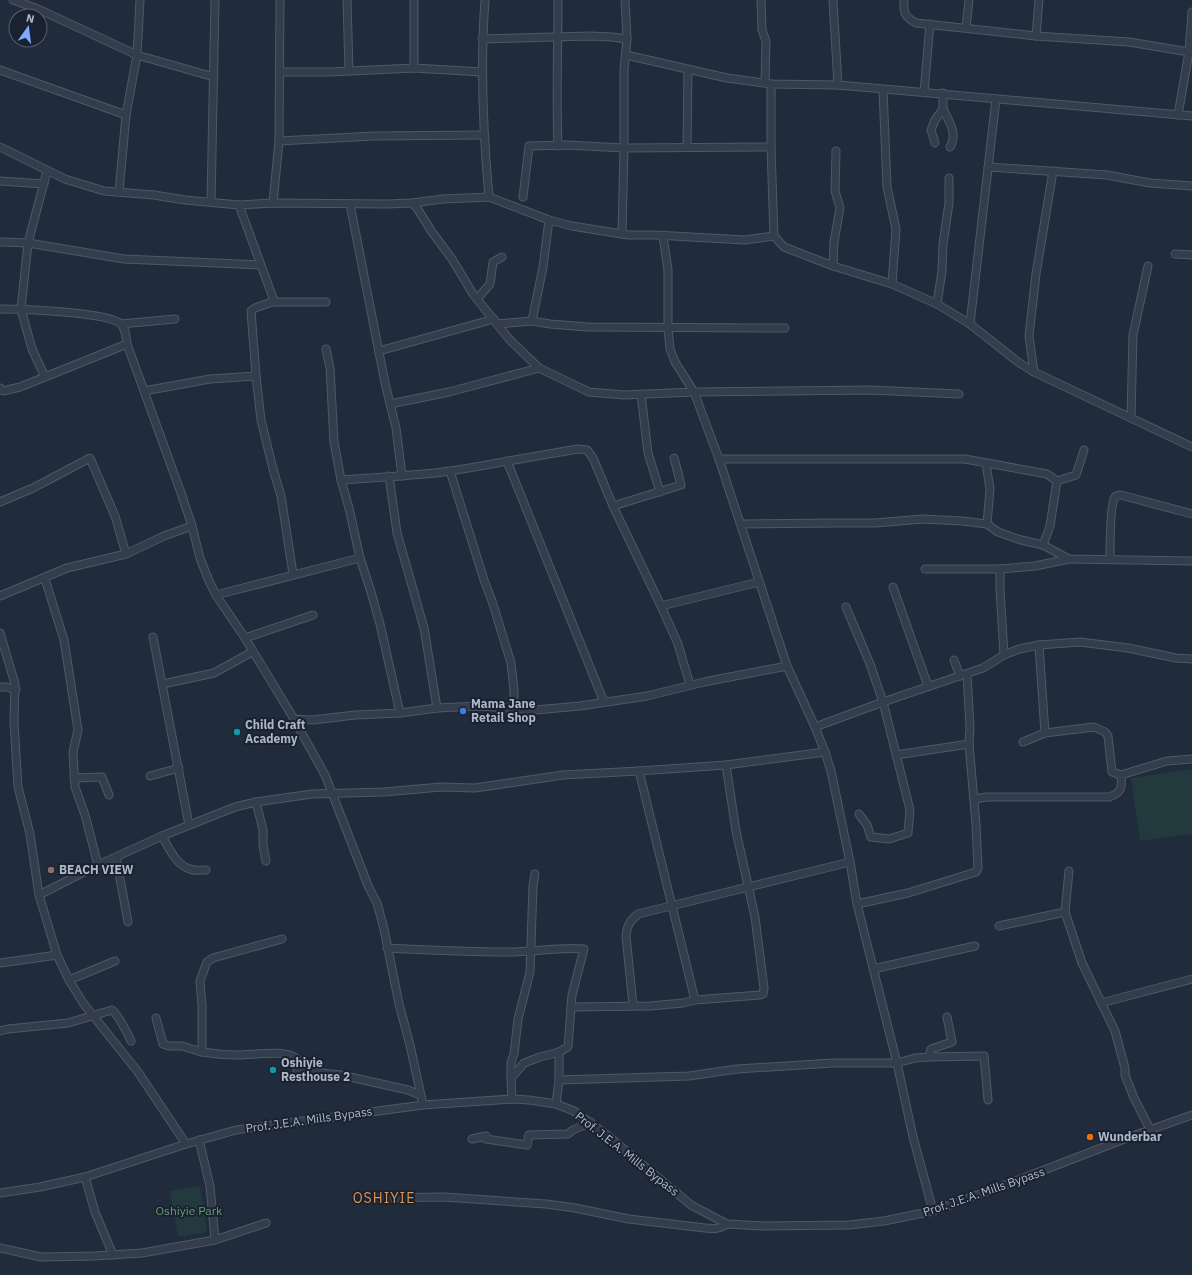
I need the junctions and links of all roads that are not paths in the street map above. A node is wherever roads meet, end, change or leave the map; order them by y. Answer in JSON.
{"nodes":[{"id":1,"x":13,"y":0,"type":"edge"},
{"id":2,"x":140,"y":0,"type":"edge"},
{"id":3,"x":215,"y":0,"type":"edge"},
{"id":4,"x":280,"y":0,"type":"edge"},
{"id":5,"x":347,"y":0,"type":"edge"},
{"id":6,"x":414,"y":0,"type":"edge"},
{"id":7,"x":485,"y":0,"type":"edge"},
{"id":8,"x":558,"y":0,"type":"edge"},
{"id":9,"x":625,"y":0,"type":"edge"},
{"id":10,"x":760,"y":0,"type":"edge"},
{"id":11,"x":833,"y":0,"type":"edge"},
{"id":12,"x":904,"y":0,"type":"edge"},
{"id":13,"x":969,"y":0,"type":"edge"},
{"id":14,"x":1039,"y":0,"type":"edge"},
{"id":15,"x":1192,"y":12,"type":"edge"},
{"id":16,"x":930,"y":24,"type":"junction"},
{"id":17,"x":966,"y":28,"type":"junction"},
{"id":18,"x":1036,"y":36,"type":"junction"},
{"id":19,"x":558,"y":37,"type":"junction"},
{"id":20,"x":482,"y":39,"type":"junction"},
{"id":21,"x":627,"y":39,"type":"junction"},
{"id":22,"x":1189,"y":52,"type":"junction"},
{"id":23,"x":137,"y":55,"type":"junction"},
{"id":24,"x":626,"y":55,"type":"junction"},
{"id":25,"x":414,"y":68,"type":"junction"},
{"id":26,"x":688,"y":69,"type":"junction"},
{"id":27,"x":0,"y":70,"type":"edge"},
{"id":28,"x":349,"y":70,"type":"junction"},
{"id":29,"x":279,"y":72,"type":"junction"},
{"id":30,"x":482,"y":72,"type":"junction"},
{"id":31,"x":214,"y":77,"type":"junction"},
{"id":32,"x":768,"y":83,"type":"junction"},
{"id":33,"x":838,"y":85,"type":"junction"},
{"id":34,"x":883,"y":90,"type":"junction"},
{"id":35,"x":924,"y":92,"type":"junction"},
{"id":36,"x":943,"y":93,"type":"junction"},
{"id":37,"x":996,"y":99,"type":"junction"},
{"id":38,"x":943,"y":109,"type":"junction"},
{"id":39,"x":126,"y":115,"type":"junction"},
{"id":40,"x":1178,"y":115,"type":"junction"},
{"id":41,"x":1192,"y":116,"type":"edge"},
{"id":42,"x":483,"y":135,"type":"junction"},
{"id":43,"x":279,"y":141,"type":"junction"},
{"id":44,"x":935,"y":143,"type":"dead end"},
{"id":45,"x":558,"y":146,"type":"junction"},
{"id":46,"x":0,"y":147,"type":"edge"},
{"id":47,"x":687,"y":147,"type":"junction"},
{"id":48,"x":771,"y":147,"type":"junction"},
{"id":49,"x":950,"y":147,"type":"dead end"},
{"id":50,"x":624,"y":148,"type":"junction"},
{"id":51,"x":836,"y":151,"type":"dead end"},
{"id":52,"x":988,"y":167,"type":"junction"},
{"id":53,"x":47,"y":171,"type":"junction"},
{"id":54,"x":1053,"y":171,"type":"junction"},
{"id":55,"x":949,"y":178,"type":"dead end"},
{"id":56,"x":0,"y":181,"type":"edge"},
{"id":57,"x":44,"y":184,"type":"junction"},
{"id":58,"x":1192,"y":186,"type":"edge"},
{"id":59,"x":119,"y":192,"type":"junction"},
{"id":60,"x":523,"y":197,"type":"dead end"},
{"id":61,"x":489,"y":198,"type":"junction"},
{"id":62,"x":211,"y":202,"type":"junction"},
{"id":63,"x":412,"y":202,"type":"junction"},
{"id":64,"x":273,"y":203,"type":"junction"},
{"id":65,"x":350,"y":204,"type":"junction"},
{"id":66,"x":239,"y":205,"type":"junction"},
{"id":67,"x":550,"y":220,"type":"junction"},
{"id":68,"x":622,"y":234,"type":"junction"},
{"id":69,"x":663,"y":236,"type":"junction"},
{"id":70,"x":774,"y":236,"type":"junction"},
{"id":71,"x":0,"y":242,"type":"edge"},
{"id":72,"x":28,"y":243,"type":"junction"},
{"id":73,"x":1175,"y":254,"type":"dead end"},
{"id":74,"x":1192,"y":255,"type":"edge"},
{"id":75,"x":502,"y":257,"type":"dead end"},
{"id":76,"x":260,"y":265,"type":"junction"},
{"id":77,"x":833,"y":266,"type":"junction"},
{"id":78,"x":1148,"y":266,"type":"dead end"},
{"id":79,"x":892,"y":284,"type":"junction"},
{"id":80,"x":477,"y":299,"type":"junction"},
{"id":81,"x":272,"y":302,"type":"junction"},
{"id":82,"x":326,"y":302,"type":"dead end"},
{"id":83,"x":937,"y":304,"type":"junction"},
{"id":84,"x":0,"y":309,"type":"edge"},
{"id":85,"x":21,"y":309,"type":"junction"},
{"id":86,"x":175,"y":319,"type":"dead end"},
{"id":87,"x":496,"y":321,"type":"junction"},
{"id":88,"x":532,"y":321,"type":"junction"},
{"id":89,"x":121,"y":324,"type":"junction"},
{"id":90,"x":970,"y":324,"type":"junction"},
{"id":91,"x":668,"y":328,"type":"junction"},
{"id":92,"x":785,"y":328,"type":"dead end"},
{"id":93,"x":127,"y":344,"type":"junction"},
{"id":94,"x":326,"y":349,"type":"dead end"},
{"id":95,"x":379,"y":351,"type":"junction"},
{"id":96,"x":539,"y":368,"type":"junction"},
{"id":97,"x":1034,"y":372,"type":"junction"},
{"id":98,"x":256,"y":376,"type":"junction"},
{"id":99,"x":44,"y":377,"type":"junction"},
{"id":100,"x":0,"y":388,"type":"edge"},
{"id":101,"x":144,"y":390,"type":"junction"},
{"id":102,"x":694,"y":392,"type":"junction"},
{"id":103,"x":641,"y":394,"type":"junction"},
{"id":104,"x":959,"y":394,"type":"dead end"},
{"id":105,"x":390,"y":404,"type":"junction"},
{"id":106,"x":1131,"y":417,"type":"junction"},
{"id":107,"x":1192,"y":447,"type":"edge"},
{"id":108,"x":1084,"y":450,"type":"dead end"},
{"id":109,"x":674,"y":458,"type":"dead end"},
{"id":110,"x":719,"y":459,"type":"junction"},
{"id":111,"x":507,"y":461,"type":"junction"},
{"id":112,"x":986,"y":464,"type":"junction"},
{"id":113,"x":450,"y":471,"type":"junction"},
{"id":114,"x":389,"y":476,"type":"junction"},
{"id":115,"x":402,"y":476,"type":"junction"},
{"id":116,"x":341,"y":480,"type":"junction"},
{"id":117,"x":1057,"y":481,"type":"junction"},
{"id":118,"x":660,"y":492,"type":"junction"},
{"id":119,"x":0,"y":502,"type":"edge"},
{"id":120,"x":613,"y":506,"type":"junction"},
{"id":121,"x":1192,"y":514,"type":"edge"},
{"id":122,"x":741,"y":524,"type":"junction"},
{"id":123,"x":987,"y":524,"type":"junction"},
{"id":124,"x":192,"y":526,"type":"junction"},
{"id":125,"x":1043,"y":545,"type":"junction"},
{"id":126,"x":126,"y":554,"type":"junction"},
{"id":127,"x":360,"y":558,"type":"junction"},
{"id":128,"x":1069,"y":559,"type":"junction"},
{"id":129,"x":1110,"y":559,"type":"junction"},
{"id":130,"x":1192,"y":561,"type":"edge"},
{"id":131,"x":925,"y":569,"type":"dead end"},
{"id":132,"x":1000,"y":569,"type":"junction"},
{"id":133,"x":293,"y":574,"type":"junction"},
{"id":134,"x":45,"y":578,"type":"junction"},
{"id":135,"x":759,"y":582,"type":"junction"},
{"id":136,"x":893,"y":587,"type":"dead end"},
{"id":137,"x":216,"y":595,"type":"junction"},
{"id":138,"x":0,"y":596,"type":"edge"},
{"id":139,"x":661,"y":606,"type":"junction"},
{"id":140,"x":846,"y":607,"type":"dead end"},
{"id":141,"x":313,"y":615,"type":"dead end"},
{"id":142,"x":0,"y":633,"type":"edge"},
{"id":143,"x":153,"y":637,"type":"dead end"},
{"id":144,"x":245,"y":638,"type":"junction"},
{"id":145,"x":1039,"y":645,"type":"junction"},
{"id":146,"x":252,"y":652,"type":"junction"},
{"id":147,"x":1004,"y":656,"type":"junction"},
{"id":148,"x":1192,"y":659,"type":"edge"},
{"id":149,"x":954,"y":660,"type":"dead end"},
{"id":150,"x":787,"y":666,"type":"junction"},
{"id":151,"x":963,"y":675,"type":"junction"},
{"id":152,"x":163,"y":684,"type":"junction"},
{"id":153,"x":690,"y":686,"type":"junction"},
{"id":154,"x":928,"y":686,"type":"junction"},
{"id":155,"x":0,"y":687,"type":"edge"},
{"id":156,"x":16,"y":690,"type":"junction"},
{"id":157,"x":604,"y":702,"type":"junction"},
{"id":158,"x":882,"y":702,"type":"junction"},
{"id":159,"x":437,"y":708,"type":"junction"},
{"id":160,"x":514,"y":709,"type":"junction"},
{"id":161,"x":400,"y":713,"type":"junction"},
{"id":162,"x":294,"y":719,"type":"junction"},
{"id":163,"x":815,"y":727,"type":"junction"},
{"id":164,"x":1045,"y":733,"type":"junction"},
{"id":165,"x":1023,"y":742,"type":"dead end"},
{"id":166,"x":969,"y":744,"type":"junction"},
{"id":167,"x":825,"y":752,"type":"junction"},
{"id":168,"x":896,"y":755,"type":"junction"},
{"id":169,"x":1192,"y":759,"type":"edge"},
{"id":170,"x":726,"y":765,"type":"junction"},
{"id":171,"x":179,"y":768,"type":"junction"},
{"id":172,"x":639,"y":771,"type":"junction"},
{"id":173,"x":1121,"y":775,"type":"junction"},
{"id":174,"x":150,"y":776,"type":"dead end"},
{"id":175,"x":74,"y":778,"type":"junction"},
{"id":176,"x":332,"y":793,"type":"junction"},
{"id":177,"x":109,"y":795,"type":"dead end"},
{"id":178,"x":974,"y":799,"type":"junction"},
{"id":179,"x":256,"y":802,"type":"junction"},
{"id":180,"x":860,"y":814,"type":"dead end"},
{"id":181,"x":189,"y":825,"type":"junction"},
{"id":182,"x":162,"y":836,"type":"junction"},
{"id":183,"x":116,"y":857,"type":"junction"},
{"id":184,"x":266,"y":861,"type":"dead end"},
{"id":185,"x":850,"y":862,"type":"junction"},
{"id":186,"x":98,"y":865,"type":"junction"},
{"id":187,"x":206,"y":870,"type":"dead end"},
{"id":188,"x":1069,"y":871,"type":"dead end"},
{"id":189,"x":535,"y":874,"type":"dead end"},
{"id":190,"x":747,"y":888,"type":"junction"},
{"id":191,"x":39,"y":896,"type":"junction"},
{"id":192,"x":857,"y":904,"type":"junction"},
{"id":193,"x":673,"y":905,"type":"junction"},
{"id":194,"x":1065,"y":912,"type":"junction"},
{"id":195,"x":128,"y":922,"type":"dead end"},
{"id":196,"x":999,"y":926,"type":"dead end"},
{"id":197,"x":282,"y":939,"type":"dead end"},
{"id":198,"x":975,"y":946,"type":"dead end"},
{"id":199,"x":387,"y":948,"type":"junction"},
{"id":200,"x":532,"y":952,"type":"junction"},
{"id":201,"x":57,"y":955,"type":"junction"},
{"id":202,"x":115,"y":961,"type":"dead end"},
{"id":203,"x":0,"y":963,"type":"edge"},
{"id":204,"x":873,"y":969,"type":"junction"},
{"id":205,"x":1192,"y":979,"type":"edge"},
{"id":206,"x":69,"y":980,"type":"junction"},
{"id":207,"x":695,"y":1000,"type":"junction"},
{"id":208,"x":1101,"y":1003,"type":"junction"},
{"id":209,"x":633,"y":1005,"type":"junction"},
{"id":210,"x":571,"y":1007,"type":"junction"},
{"id":211,"x":93,"y":1016,"type":"junction"},
{"id":212,"x":947,"y":1017,"type":"dead end"},
{"id":213,"x":156,"y":1018,"type":"dead end"},
{"id":214,"x":0,"y":1031,"type":"edge"},
{"id":215,"x":131,"y":1040,"type":"dead end"},
{"id":216,"x":202,"y":1052,"type":"junction"},
{"id":217,"x":559,"y":1052,"type":"junction"},
{"id":218,"x":929,"y":1057,"type":"junction"},
{"id":219,"x":897,"y":1064,"type":"junction"},
{"id":220,"x":511,"y":1078,"type":"junction"},
{"id":221,"x":559,"y":1080,"type":"junction"},
{"id":222,"x":420,"y":1094,"type":"junction"},
{"id":223,"x":512,"y":1099,"type":"junction"},
{"id":224,"x":988,"y":1100,"type":"dead end"},
{"id":225,"x":556,"y":1104,"type":"junction"},
{"id":226,"x":423,"y":1105,"type":"junction"},
{"id":227,"x":1192,"y":1115,"type":"edge"},
{"id":228,"x":590,"y":1122,"type":"junction"},
{"id":229,"x":1150,"y":1130,"type":"junction"},
{"id":230,"x":472,"y":1139,"type":"dead end"},
{"id":231,"x":199,"y":1140,"type":"junction"},
{"id":232,"x":186,"y":1144,"type":"junction"},
{"id":233,"x":85,"y":1177,"type":"junction"},
{"id":234,"x":0,"y":1194,"type":"edge"},
{"id":235,"x":364,"y":1198,"type":"dead end"},
{"id":236,"x":933,"y":1211,"type":"junction"},
{"id":237,"x":266,"y":1223,"type":"dead end"},
{"id":238,"x":727,"y":1224,"type":"junction"},
{"id":239,"x":215,"y":1240,"type":"junction"},
{"id":240,"x":0,"y":1248,"type":"edge"},
{"id":241,"x":113,"y":1255,"type":"junction"}],
"edges":[{"from":1,"to":23,"type":"street"},
{"from":2,"to":23,"type":"street"},
{"from":3,"to":31,"type":"street"},
{"from":4,"to":29,"type":"street"},
{"from":5,"to":28,"type":"street"},
{"from":6,"to":25,"type":"street"},
{"from":7,"to":20,"type":"street"},
{"from":8,"to":19,"type":"street"},
{"from":9,"to":21,"type":"street"},
{"from":10,"to":32,"type":"street"},
{"from":11,"to":33,"type":"street"},
{"from":12,"to":16,"type":"street"},
{"from":13,"to":17,"type":"street"},
{"from":14,"to":18,"type":"street"},
{"from":15,"to":22,"type":"street"},
{"from":16,"to":17,"type":"street"},
{"from":16,"to":35,"type":"street"},
{"from":17,"to":18,"type":"street"},
{"from":18,"to":22,"type":"street"},
{"from":19,"to":20,"type":"street"},
{"from":19,"to":21,"type":"street"},
{"from":19,"to":45,"type":"street"},
{"from":20,"to":30,"type":"street"},
{"from":21,"to":24,"type":"street"},
{"from":22,"to":40,"type":"street"},
{"from":23,"to":31,"type":"street"},
{"from":23,"to":39,"type":"street"},
{"from":24,"to":26,"type":"street"},
{"from":24,"to":50,"type":"street"},
{"from":25,"to":28,"type":"street"},
{"from":25,"to":30,"type":"street"},
{"from":26,"to":32,"type":"street"},
{"from":26,"to":47,"type":"street"},
{"from":27,"to":39,"type":"street"},
{"from":28,"to":29,"type":"street"},
{"from":29,"to":43,"type":"street"},
{"from":30,"to":42,"type":"street"},
{"from":31,"to":62,"type":"street"},
{"from":32,"to":33,"type":"street"},
{"from":32,"to":48,"type":"street"},
{"from":33,"to":34,"type":"street"},
{"from":34,"to":35,"type":"street"},
{"from":34,"to":79,"type":"street"},
{"from":35,"to":36,"type":"street"},
{"from":36,"to":37,"type":"street"},
{"from":36,"to":38,"type":"street"},
{"from":37,"to":40,"type":"street"},
{"from":37,"to":52,"type":"street"},
{"from":38,"to":44,"type":"street"},
{"from":38,"to":49,"type":"street"},
{"from":39,"to":59,"type":"street"},
{"from":40,"to":41,"type":"street"},
{"from":42,"to":43,"type":"street"},
{"from":42,"to":61,"type":"street"},
{"from":43,"to":64,"type":"street"},
{"from":45,"to":50,"type":"street"},
{"from":45,"to":60,"type":"street"},
{"from":46,"to":53,"type":"street"},
{"from":47,"to":48,"type":"street"},
{"from":47,"to":50,"type":"street"},
{"from":48,"to":70,"type":"street"},
{"from":50,"to":68,"type":"street"},
{"from":51,"to":77,"type":"street"},
{"from":52,"to":54,"type":"street"},
{"from":52,"to":90,"type":"street"},
{"from":53,"to":57,"type":"street"},
{"from":53,"to":59,"type":"street"},
{"from":54,"to":58,"type":"street"},
{"from":54,"to":97,"type":"street"},
{"from":55,"to":83,"type":"street"},
{"from":56,"to":57,"type":"street"},
{"from":57,"to":72,"type":"street"},
{"from":59,"to":62,"type":"street"},
{"from":61,"to":63,"type":"street"},
{"from":61,"to":67,"type":"street"},
{"from":62,"to":66,"type":"street"},
{"from":63,"to":65,"type":"street"},
{"from":63,"to":80,"type":"street"},
{"from":64,"to":65,"type":"street"},
{"from":64,"to":66,"type":"street"},
{"from":65,"to":95,"type":"street"},
{"from":66,"to":76,"type":"street"},
{"from":67,"to":68,"type":"street"},
{"from":67,"to":88,"type":"street"},
{"from":68,"to":69,"type":"street"},
{"from":69,"to":70,"type":"street"},
{"from":69,"to":91,"type":"street"},
{"from":70,"to":77,"type":"street"},
{"from":71,"to":72,"type":"street"},
{"from":72,"to":76,"type":"street"},
{"from":72,"to":85,"type":"street"},
{"from":73,"to":74,"type":"street"},
{"from":75,"to":80,"type":"street"},
{"from":76,"to":81,"type":"street"},
{"from":77,"to":79,"type":"street"},
{"from":78,"to":106,"type":"street"},
{"from":79,"to":83,"type":"street"},
{"from":80,"to":87,"type":"street"},
{"from":81,"to":82,"type":"street"},
{"from":81,"to":98,"type":"street"},
{"from":83,"to":90,"type":"street"},
{"from":84,"to":85,"type":"street"},
{"from":85,"to":89,"type":"street"},
{"from":85,"to":99,"type":"street"},
{"from":86,"to":89,"type":"street"},
{"from":87,"to":88,"type":"street"},
{"from":87,"to":95,"type":"street"},
{"from":87,"to":96,"type":"street"},
{"from":88,"to":91,"type":"street"},
{"from":89,"to":93,"type":"street"},
{"from":90,"to":97,"type":"street"},
{"from":91,"to":92,"type":"street"},
{"from":91,"to":102,"type":"street"},
{"from":93,"to":99,"type":"street"},
{"from":93,"to":101,"type":"street"},
{"from":94,"to":116,"type":"street"},
{"from":95,"to":105,"type":"street"},
{"from":96,"to":103,"type":"street"},
{"from":96,"to":105,"type":"street"},
{"from":97,"to":106,"type":"street"},
{"from":98,"to":101,"type":"street"},
{"from":98,"to":133,"type":"street"},
{"from":99,"to":100,"type":"street"},
{"from":101,"to":124,"type":"street"},
{"from":102,"to":103,"type":"street"},
{"from":102,"to":104,"type":"street"},
{"from":102,"to":110,"type":"street"},
{"from":103,"to":118,"type":"street"},
{"from":105,"to":115,"type":"street"},
{"from":106,"to":107,"type":"street"},
{"from":108,"to":117,"type":"street"},
{"from":109,"to":118,"type":"street"},
{"from":110,"to":112,"type":"street"},
{"from":110,"to":122,"type":"street"},
{"from":111,"to":113,"type":"street"},
{"from":111,"to":120,"type":"street"},
{"from":111,"to":157,"type":"street"},
{"from":112,"to":117,"type":"street"},
{"from":112,"to":123,"type":"street"},
{"from":113,"to":115,"type":"street"},
{"from":113,"to":160,"type":"street"},
{"from":114,"to":115,"type":"street"},
{"from":114,"to":116,"type":"street"},
{"from":114,"to":159,"type":"street"},
{"from":116,"to":127,"type":"street"},
{"from":117,"to":125,"type":"street"},
{"from":118,"to":120,"type":"street"},
{"from":119,"to":126,"type":"street"},
{"from":120,"to":139,"type":"street"},
{"from":121,"to":129,"type":"street"},
{"from":122,"to":123,"type":"street"},
{"from":122,"to":135,"type":"street"},
{"from":123,"to":125,"type":"street"},
{"from":124,"to":126,"type":"street"},
{"from":124,"to":137,"type":"street"},
{"from":125,"to":128,"type":"street"},
{"from":126,"to":134,"type":"street"},
{"from":127,"to":133,"type":"street"},
{"from":127,"to":161,"type":"street"},
{"from":128,"to":129,"type":"street"},
{"from":128,"to":132,"type":"street"},
{"from":129,"to":130,"type":"street"},
{"from":131,"to":132,"type":"street"},
{"from":132,"to":147,"type":"street"},
{"from":133,"to":137,"type":"street"},
{"from":134,"to":138,"type":"street"},
{"from":134,"to":175,"type":"street"},
{"from":135,"to":139,"type":"street"},
{"from":135,"to":150,"type":"street"},
{"from":136,"to":154,"type":"street"},
{"from":137,"to":144,"type":"street"},
{"from":139,"to":153,"type":"street"},
{"from":140,"to":158,"type":"street"},
{"from":141,"to":144,"type":"street"},
{"from":142,"to":156,"type":"street"},
{"from":143,"to":152,"type":"street"},
{"from":144,"to":146,"type":"street"},
{"from":145,"to":147,"type":"street"},
{"from":145,"to":148,"type":"street"},
{"from":145,"to":164,"type":"street"},
{"from":146,"to":152,"type":"street"},
{"from":146,"to":162,"type":"street"},
{"from":147,"to":151,"type":"street"},
{"from":149,"to":151,"type":"street"},
{"from":150,"to":153,"type":"street"},
{"from":150,"to":163,"type":"street"},
{"from":151,"to":154,"type":"street"},
{"from":151,"to":166,"type":"street"},
{"from":152,"to":171,"type":"street"},
{"from":153,"to":157,"type":"street"},
{"from":154,"to":158,"type":"street"},
{"from":155,"to":156,"type":"street"},
{"from":156,"to":191,"type":"street"},
{"from":157,"to":160,"type":"street"},
{"from":158,"to":163,"type":"street"},
{"from":158,"to":168,"type":"street"},
{"from":159,"to":160,"type":"street"},
{"from":159,"to":161,"type":"street"},
{"from":161,"to":162,"type":"street"},
{"from":162,"to":176,"type":"street"},
{"from":163,"to":167,"type":"street"},
{"from":164,"to":165,"type":"street"},
{"from":164,"to":173,"type":"street"},
{"from":166,"to":168,"type":"street"},
{"from":166,"to":178,"type":"street"},
{"from":167,"to":170,"type":"street"},
{"from":167,"to":185,"type":"street"},
{"from":168,"to":180,"type":"street"},
{"from":169,"to":173,"type":"street"},
{"from":170,"to":172,"type":"street"},
{"from":170,"to":190,"type":"street"},
{"from":171,"to":174,"type":"street"},
{"from":171,"to":181,"type":"street"},
{"from":172,"to":176,"type":"street"},
{"from":172,"to":193,"type":"street"},
{"from":173,"to":178,"type":"street"},
{"from":175,"to":177,"type":"street"},
{"from":175,"to":186,"type":"street"},
{"from":176,"to":179,"type":"street"},
{"from":176,"to":199,"type":"street"},
{"from":178,"to":192,"type":"street"},
{"from":179,"to":181,"type":"street"},
{"from":179,"to":184,"type":"street"},
{"from":181,"to":182,"type":"street"},
{"from":182,"to":183,"type":"street"},
{"from":182,"to":187,"type":"street"},
{"from":183,"to":186,"type":"street"},
{"from":183,"to":195,"type":"street"},
{"from":185,"to":190,"type":"street"},
{"from":185,"to":192,"type":"street"},
{"from":186,"to":191,"type":"street"},
{"from":188,"to":194,"type":"street"},
{"from":189,"to":200,"type":"street"},
{"from":190,"to":193,"type":"street"},
{"from":190,"to":207,"type":"street"},
{"from":191,"to":201,"type":"street"},
{"from":192,"to":204,"type":"street"},
{"from":193,"to":207,"type":"street"},
{"from":193,"to":209,"type":"street"},
{"from":194,"to":196,"type":"street"},
{"from":194,"to":208,"type":"street"},
{"from":197,"to":216,"type":"street"},
{"from":198,"to":204,"type":"street"},
{"from":199,"to":200,"type":"street"},
{"from":199,"to":222,"type":"street"},
{"from":200,"to":210,"type":"street"},
{"from":200,"to":220,"type":"street"},
{"from":201,"to":203,"type":"street"},
{"from":201,"to":206,"type":"street"},
{"from":202,"to":206,"type":"street"},
{"from":204,"to":219,"type":"street"},
{"from":205,"to":208,"type":"street"},
{"from":206,"to":211,"type":"street"},
{"from":207,"to":209,"type":"street"},
{"from":208,"to":229,"type":"street"},
{"from":209,"to":210,"type":"street"},
{"from":210,"to":217,"type":"street"},
{"from":211,"to":214,"type":"street"},
{"from":211,"to":215,"type":"street"},
{"from":211,"to":232,"type":"street"},
{"from":212,"to":218,"type":"street"},
{"from":213,"to":216,"type":"street"},
{"from":216,"to":222,"type":"street"},
{"from":217,"to":220,"type":"street"},
{"from":217,"to":221,"type":"street"},
{"from":218,"to":219,"type":"street"},
{"from":218,"to":224,"type":"street"},
{"from":219,"to":221,"type":"street"},
{"from":219,"to":236,"type":"street"},
{"from":220,"to":223,"type":"street"},
{"from":221,"to":225,"type":"street"},
{"from":222,"to":226,"type":"street"},
{"from":223,"to":225,"type":"street","name":"Prof. J.E.A. Mills Bypass"},
{"from":223,"to":226,"type":"street","name":"Prof. J.E.A. Mills Bypass"},
{"from":225,"to":228,"type":"street","name":"Prof. J.E.A. Mills Bypass"},
{"from":226,"to":231,"type":"street","name":"Prof. J.E.A. Mills Bypass"},
{"from":227,"to":229,"type":"street","name":"Prof. J.E.A. Mills Bypass"},
{"from":228,"to":230,"type":"street"},
{"from":228,"to":238,"type":"street","name":"Prof. J.E.A. Mills Bypass"},
{"from":229,"to":236,"type":"street","name":"Prof. J.E.A. Mills Bypass"},
{"from":231,"to":232,"type":"street","name":"Prof. J.E.A. Mills Bypass"},
{"from":231,"to":239,"type":"street"},
{"from":232,"to":233,"type":"street","name":"Prof. J.E.A. Mills Bypass"},
{"from":233,"to":234,"type":"street","name":"Prof. J.E.A. Mills Bypass"},
{"from":233,"to":241,"type":"street"},
{"from":235,"to":238,"type":"street"},
{"from":236,"to":238,"type":"street","name":"Prof. J.E.A. Mills Bypass"},
{"from":237,"to":239,"type":"street"},
{"from":239,"to":241,"type":"street"},
{"from":240,"to":241,"type":"street"}]}
